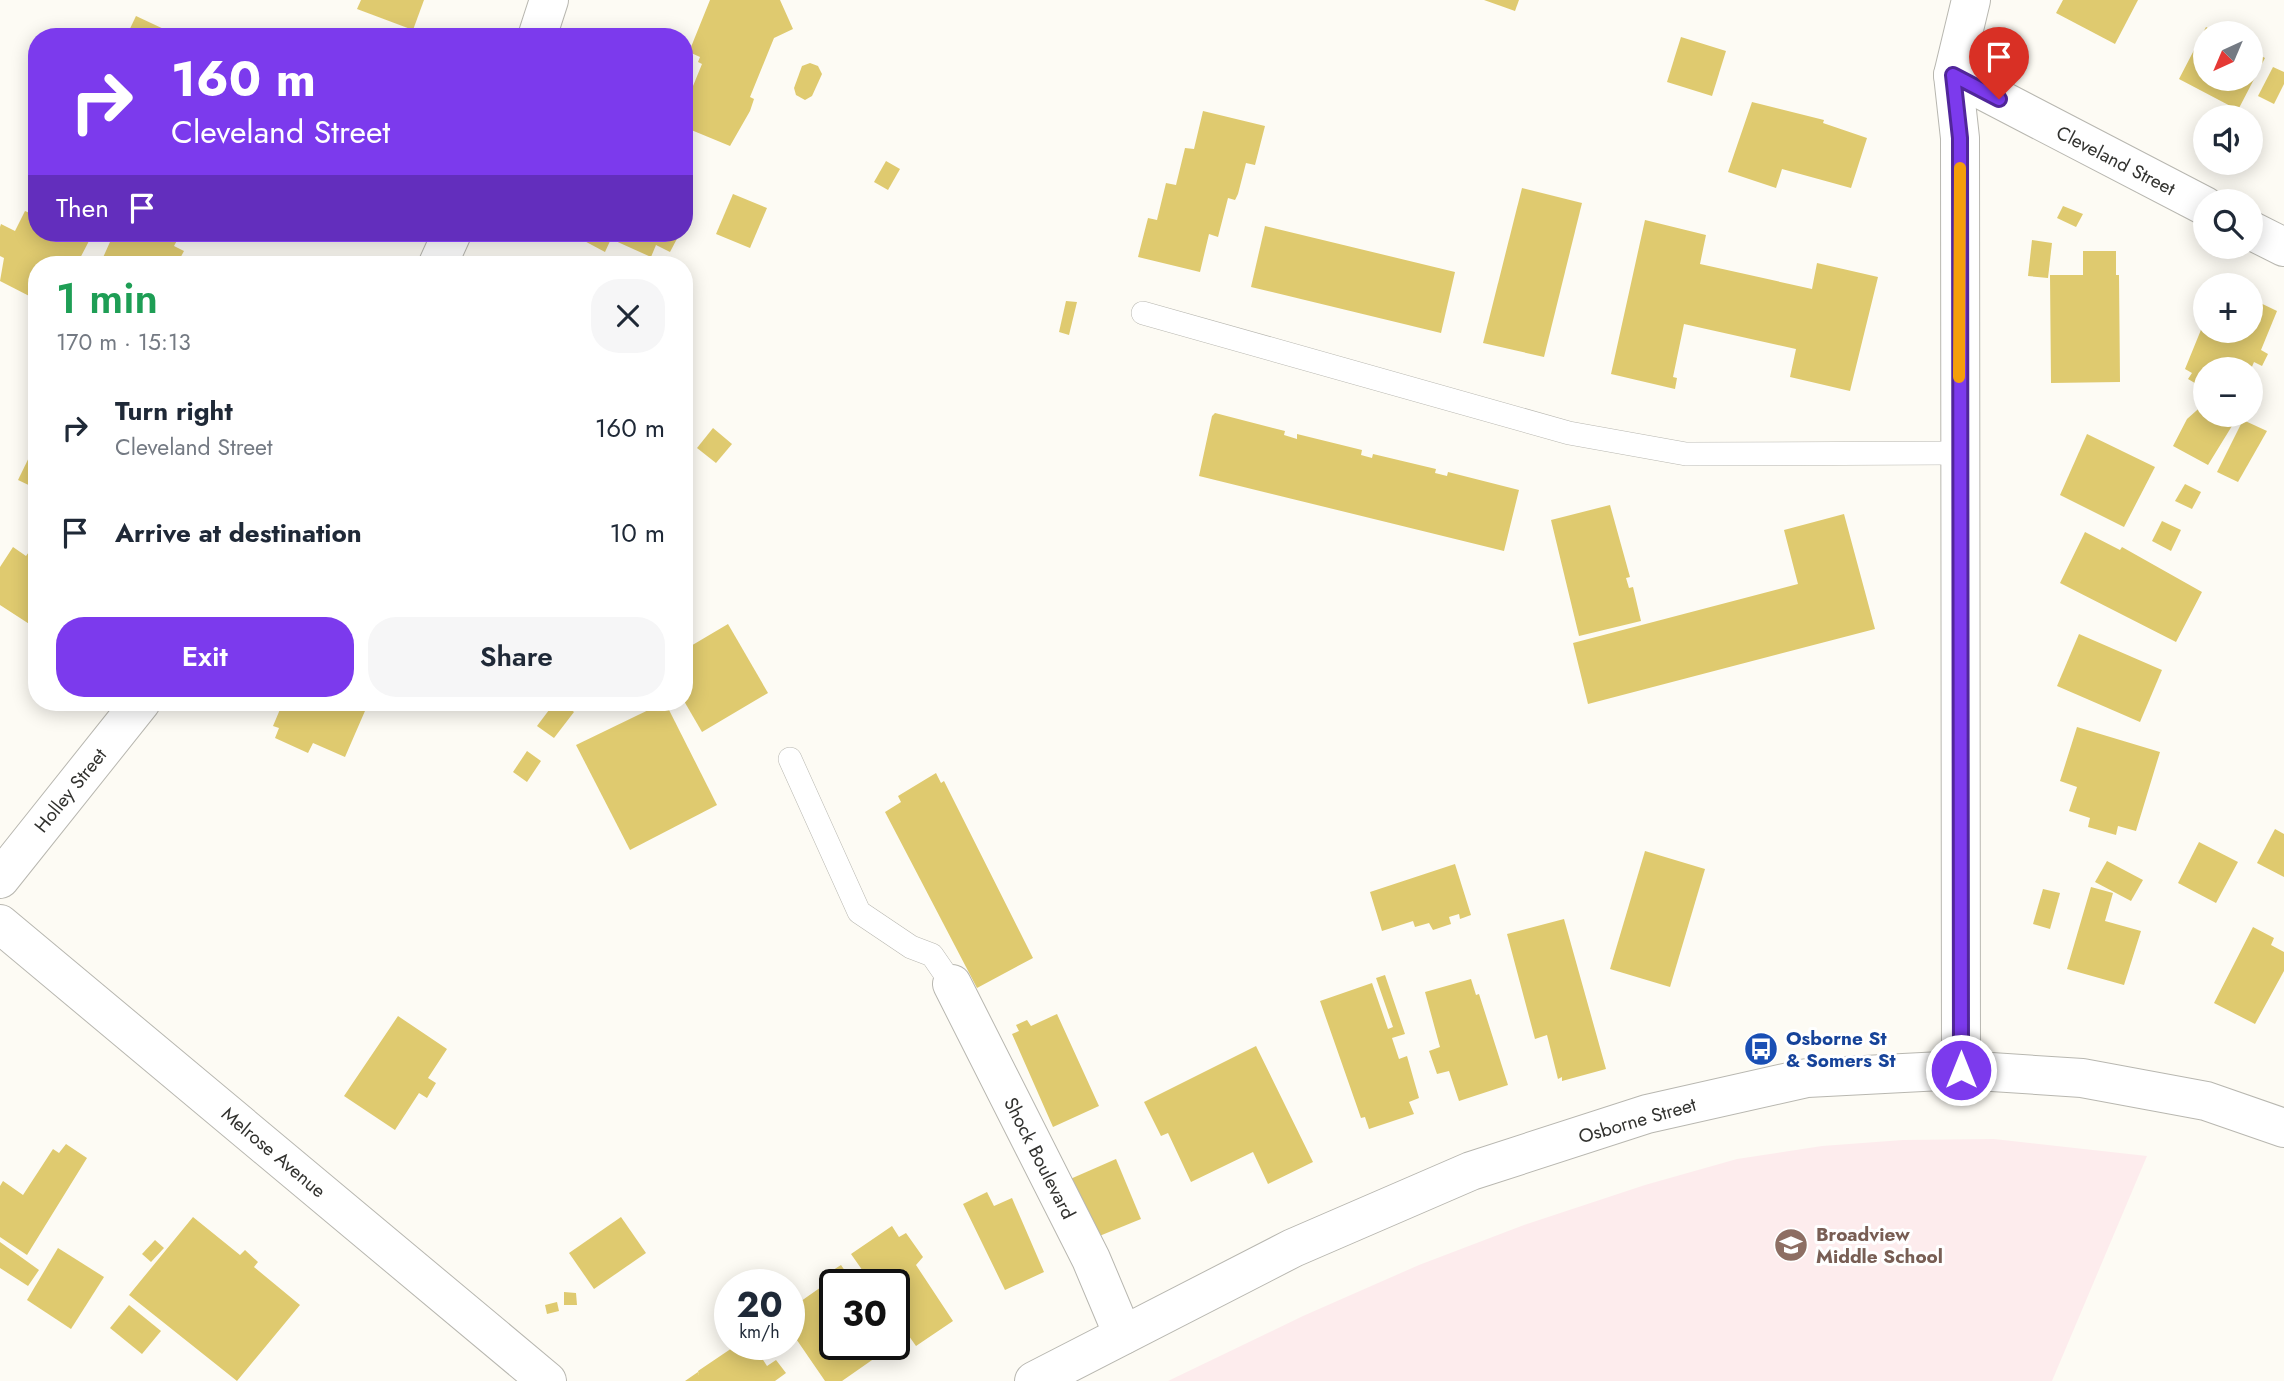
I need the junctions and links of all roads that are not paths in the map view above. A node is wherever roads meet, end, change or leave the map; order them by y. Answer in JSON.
{"nodes":[{"id":1,"x":549,"y":0,"type":"edge"},
{"id":2,"x":1971,"y":0,"type":"edge"},
{"id":3,"x":540,"y":28,"type":"edge"},
{"id":4,"x":1953,"y":75,"type":"junction"},
{"id":5,"x":2193,"y":200,"type":"edge"},
{"id":6,"x":2263,"y":236,"type":"edge"},
{"id":7,"x":2284,"y":247,"type":"edge"},
{"id":8,"x":1143,"y":313,"type":"dead end"},
{"id":9,"x":1959,"y":453,"type":"junction"},
{"id":10,"x":134,"y":711,"type":"edge"},
{"id":11,"x":790,"y":759,"type":"dead end"},
{"id":12,"x":0,"y":879,"type":"edge"},
{"id":13,"x":0,"y":923,"type":"edge"},
{"id":14,"x":952,"y":984,"type":"joint"},
{"id":15,"x":1961,"y":1070,"type":"junction"},
{"id":16,"x":2284,"y":1128,"type":"edge"},
{"id":17,"x":1123,"y":1335,"type":"junction"},
{"id":18,"x":547,"y":1381,"type":"edge"},
{"id":19,"x":1034,"y":1381,"type":"edge"}],
"edges":[{"from":1,"to":3,"type":"street"},
{"from":2,"to":4,"type":"street"},
{"from":4,"to":5,"type":"street","name":"Cleveland Street"},
{"from":4,"to":9,"type":"street"},
{"from":6,"to":7,"type":"street"},
{"from":8,"to":9,"type":"lane"},
{"from":9,"to":15,"type":"street"},
{"from":10,"to":12,"type":"street","name":"Holley Street"},
{"from":11,"to":14,"type":"lane"},
{"from":13,"to":18,"type":"street","name":"Melrose Avenue"},
{"from":14,"to":17,"type":"street","name":"Shock Boulevard"},
{"from":15,"to":16,"type":"street","name":"Osborne Street"},
{"from":15,"to":17,"type":"street","name":"Osborne Street"},
{"from":17,"to":19,"type":"street","name":"Osborne Street"}]}
